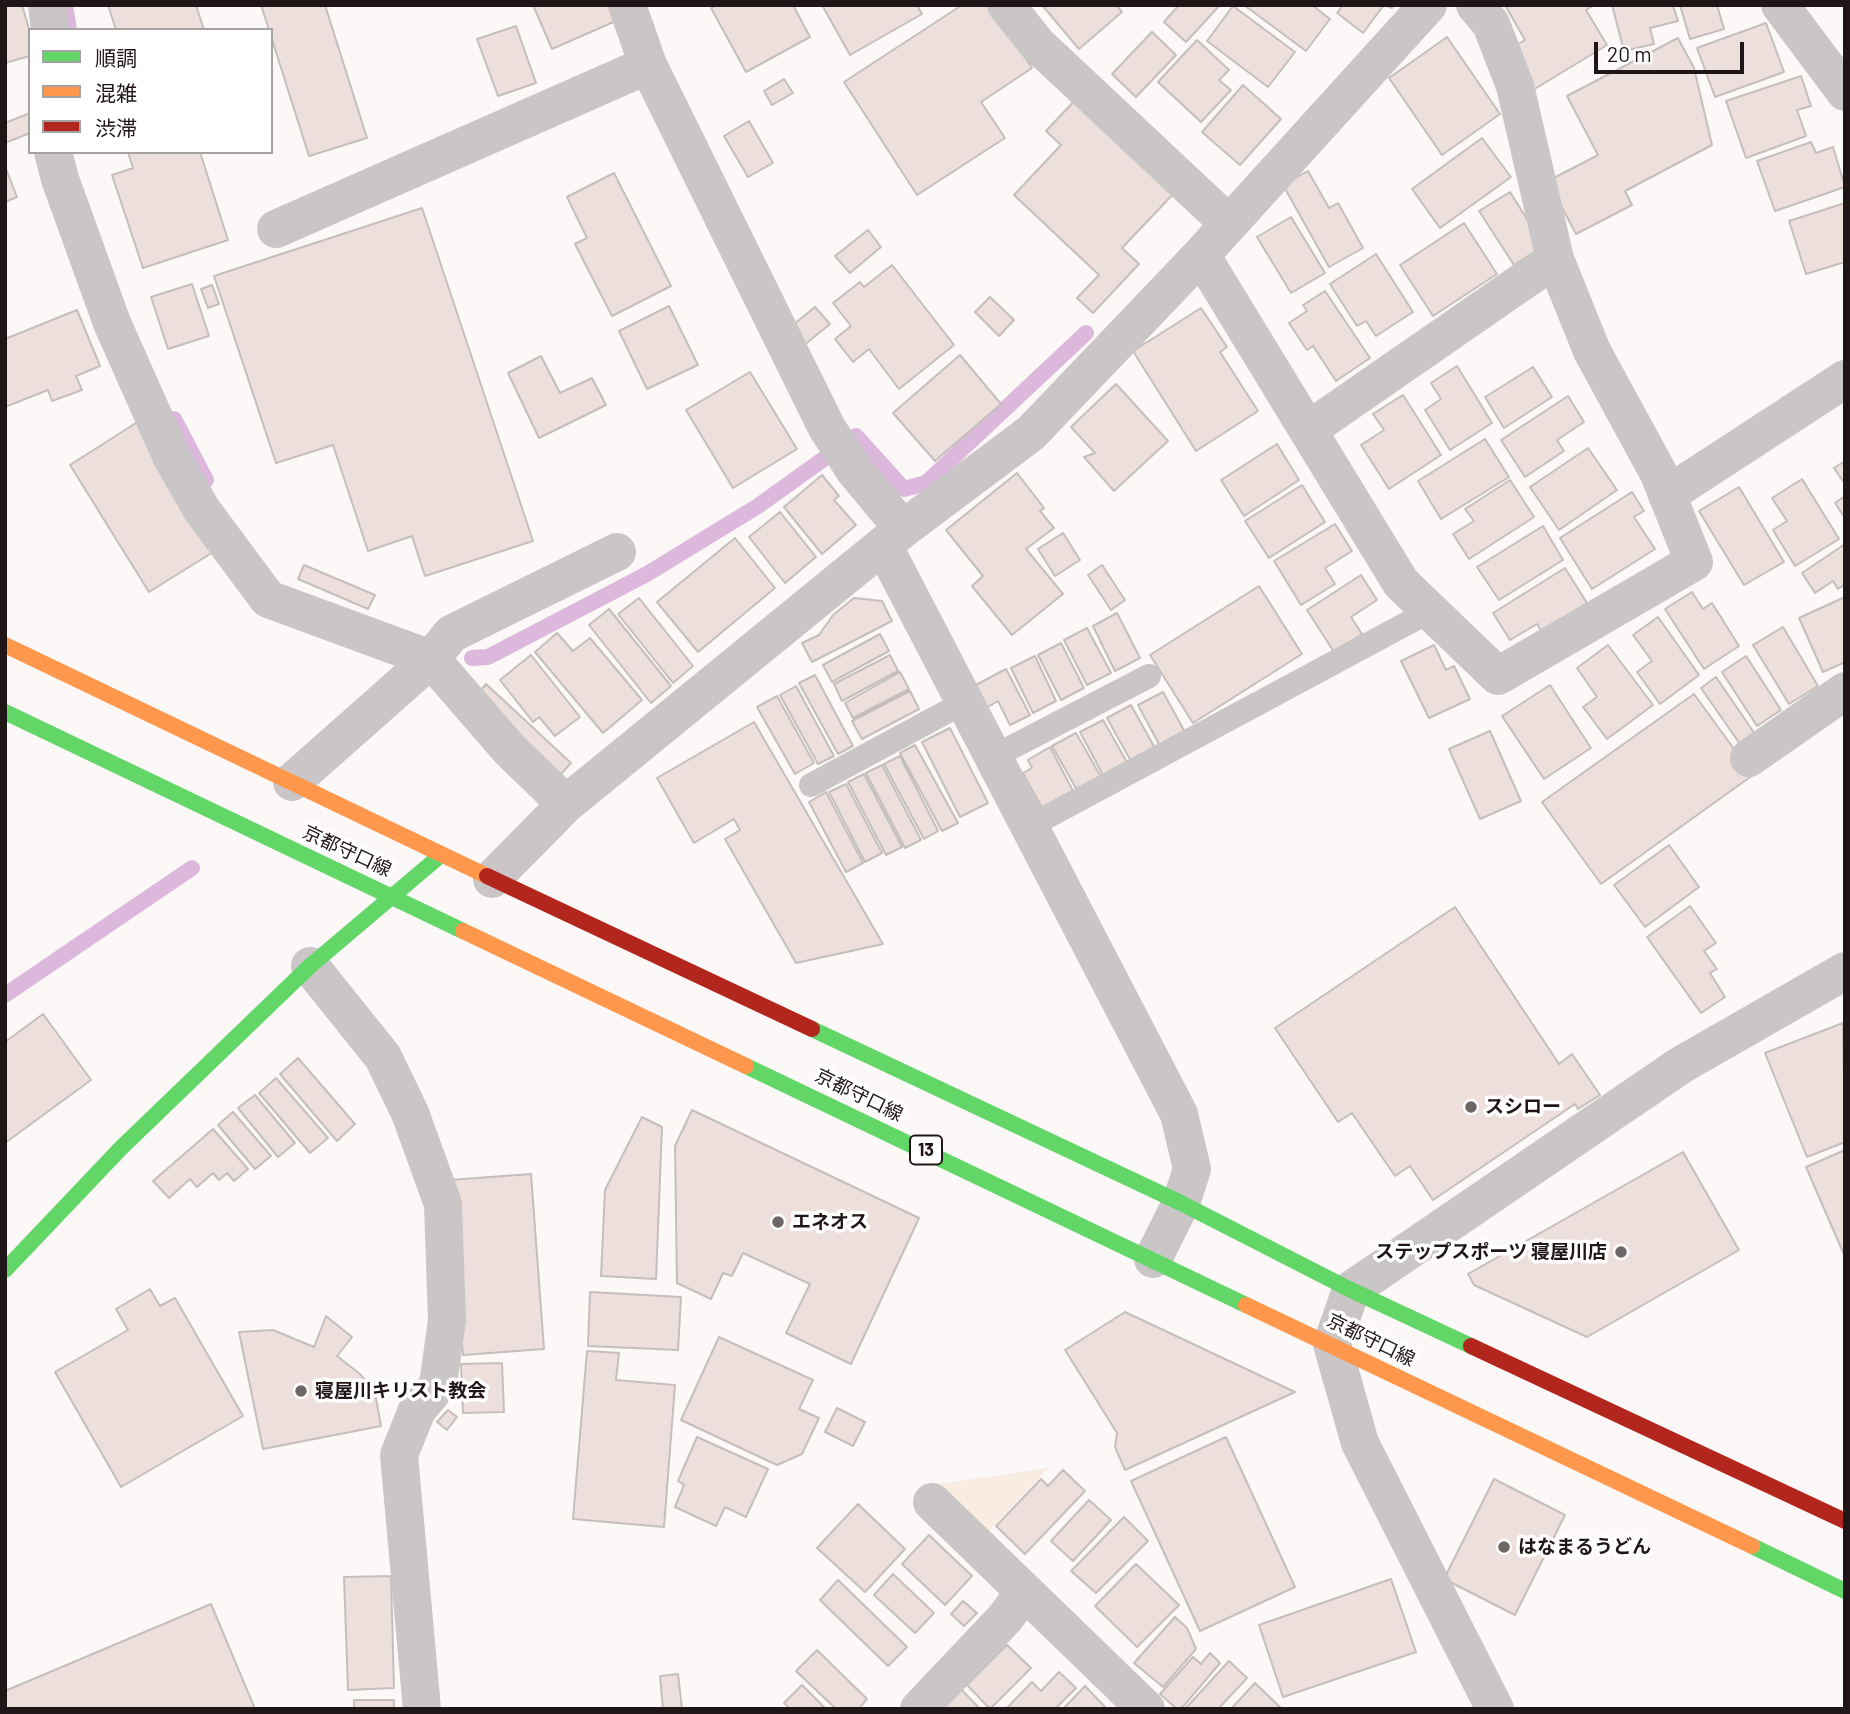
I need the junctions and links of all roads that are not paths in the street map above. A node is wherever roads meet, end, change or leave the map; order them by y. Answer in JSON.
{"nodes":[{"id":1,"x":47,"y":5,"type":"edge"},
{"id":2,"x":628,"y":5,"type":"edge"},
{"id":3,"x":1006,"y":5,"type":"edge"},
{"id":4,"x":1428,"y":5,"type":"edge"},
{"id":5,"x":1475,"y":5,"type":"edge"},
{"id":6,"x":1780,"y":5,"type":"edge"},
{"id":7,"x":50,"y":28,"type":"edge"},
{"id":8,"x":649,"y":65,"type":"junction"},
{"id":9,"x":1845,"y":92,"type":"edge"},
{"id":10,"x":54,"y":154,"type":"edge"},
{"id":11,"x":1228,"y":223,"type":"junction"},
{"id":12,"x":276,"y":229,"type":"dead end"},
{"id":13,"x":1201,"y":254,"type":"junction"},
{"id":14,"x":1555,"y":259,"type":"junction"},
{"id":15,"x":1845,"y":379,"type":"edge"},
{"id":16,"x":1308,"y":430,"type":"junction"},
{"id":17,"x":1667,"y":495,"type":"junction"},
{"id":18,"x":893,"y":537,"type":"junction"},
{"id":19,"x":618,"y":552,"type":"dead end"},
{"id":20,"x":1430,"y":611,"type":"junction"},
{"id":21,"x":5,"y":645,"type":"edge"},
{"id":22,"x":431,"y":659,"type":"junction"},
{"id":23,"x":1149,"y":676,"type":"dead end"},
{"id":24,"x":1845,"y":691,"type":"edge"},
{"id":25,"x":965,"y":702,"type":"junction"},
{"id":26,"x":5,"y":712,"type":"edge"},
{"id":27,"x":993,"y":757,"type":"junction"},
{"id":28,"x":1749,"y":758,"type":"dead end"},
{"id":29,"x":292,"y":782,"type":"junction"},
{"id":30,"x":811,"y":785,"type":"dead end"},
{"id":31,"x":566,"y":804,"type":"junction"},
{"id":32,"x":1030,"y":826,"type":"junction"},
{"id":33,"x":441,"y":855,"type":"junction"},
{"id":34,"x":492,"y":879,"type":"junction"},
{"id":35,"x":393,"y":895,"type":"junction"},
{"id":36,"x":310,"y":965,"type":"junction"},
{"id":37,"x":1845,"y":971,"type":"edge"},
{"id":38,"x":1181,"y":1203,"type":"junction"},
{"id":39,"x":1153,"y":1259,"type":"junction"},
{"id":40,"x":5,"y":1270,"type":"edge"},
{"id":41,"x":1351,"y":1290,"type":"junction"},
{"id":42,"x":1332,"y":1345,"type":"junction"},
{"id":43,"x":932,"y":1502,"type":"dead end"},
{"id":44,"x":1845,"y":1521,"type":"edge"},
{"id":45,"x":1845,"y":1591,"type":"edge"},
{"id":46,"x":1024,"y":1592,"type":"junction"},
{"id":47,"x":422,"y":1709,"type":"edge"},
{"id":48,"x":919,"y":1709,"type":"edge"},
{"id":49,"x":1146,"y":1709,"type":"edge"},
{"id":50,"x":1495,"y":1709,"type":"edge"}],
"edges":[{"from":1,"to":7,"type":"street"},
{"from":2,"to":8,"type":"street"},
{"from":3,"to":11,"type":"street"},
{"from":4,"to":11,"type":"street"},
{"from":5,"to":14,"type":"street"},
{"from":6,"to":9,"type":"street"},
{"from":8,"to":12,"type":"street"},
{"from":8,"to":18,"type":"street"},
{"from":10,"to":22,"type":"street"},
{"from":11,"to":13,"type":"street"},
{"from":13,"to":16,"type":"street"},
{"from":13,"to":18,"type":"street"},
{"from":14,"to":16,"type":"street"},
{"from":14,"to":17,"type":"street"},
{"from":15,"to":17,"type":"street"},
{"from":16,"to":20,"type":"street"},
{"from":17,"to":20,"type":"street"},
{"from":18,"to":25,"type":"street"},
{"from":18,"to":31,"type":"street"},
{"from":19,"to":22,"type":"street"},
{"from":20,"to":32,"type":"lane"},
{"from":21,"to":29,"type":"main road","name":"京都守口線"},
{"from":22,"to":29,"type":"street"},
{"from":22,"to":31,"type":"street"},
{"from":23,"to":27,"type":"lane"},
{"from":24,"to":28,"type":"street"},
{"from":25,"to":27,"type":"street"},
{"from":25,"to":30,"type":"lane"},
{"from":26,"to":35,"type":"main road","name":"京都守口線","number":"13"},
{"from":27,"to":32,"type":"street"},
{"from":29,"to":33,"type":"main road","name":"京都守口線"},
{"from":31,"to":34,"type":"street"},
{"from":32,"to":38,"type":"street"},
{"from":33,"to":34,"type":"main road","name":"京都守口線"},
{"from":33,"to":35,"type":"main road"},
{"from":34,"to":38,"type":"main road","name":"京都守口線"},
{"from":35,"to":36,"type":"main road"},
{"from":35,"to":39,"type":"main road","name":"京都守口線","number":"13"},
{"from":36,"to":40,"type":"main road"},
{"from":36,"to":47,"type":"street"},
{"from":37,"to":41,"type":"street"},
{"from":38,"to":39,"type":"street"},
{"from":38,"to":41,"type":"main road","name":"京都守口線"},
{"from":39,"to":42,"type":"main road","name":"京都守口線","number":"13"},
{"from":41,"to":42,"type":"street"},
{"from":41,"to":44,"type":"main road","name":"京都守口線"},
{"from":42,"to":45,"type":"main road","name":"京都守口線","number":"13"},
{"from":42,"to":50,"type":"street"},
{"from":43,"to":46,"type":"street"},
{"from":46,"to":48,"type":"street"},
{"from":46,"to":49,"type":"street"}]}
